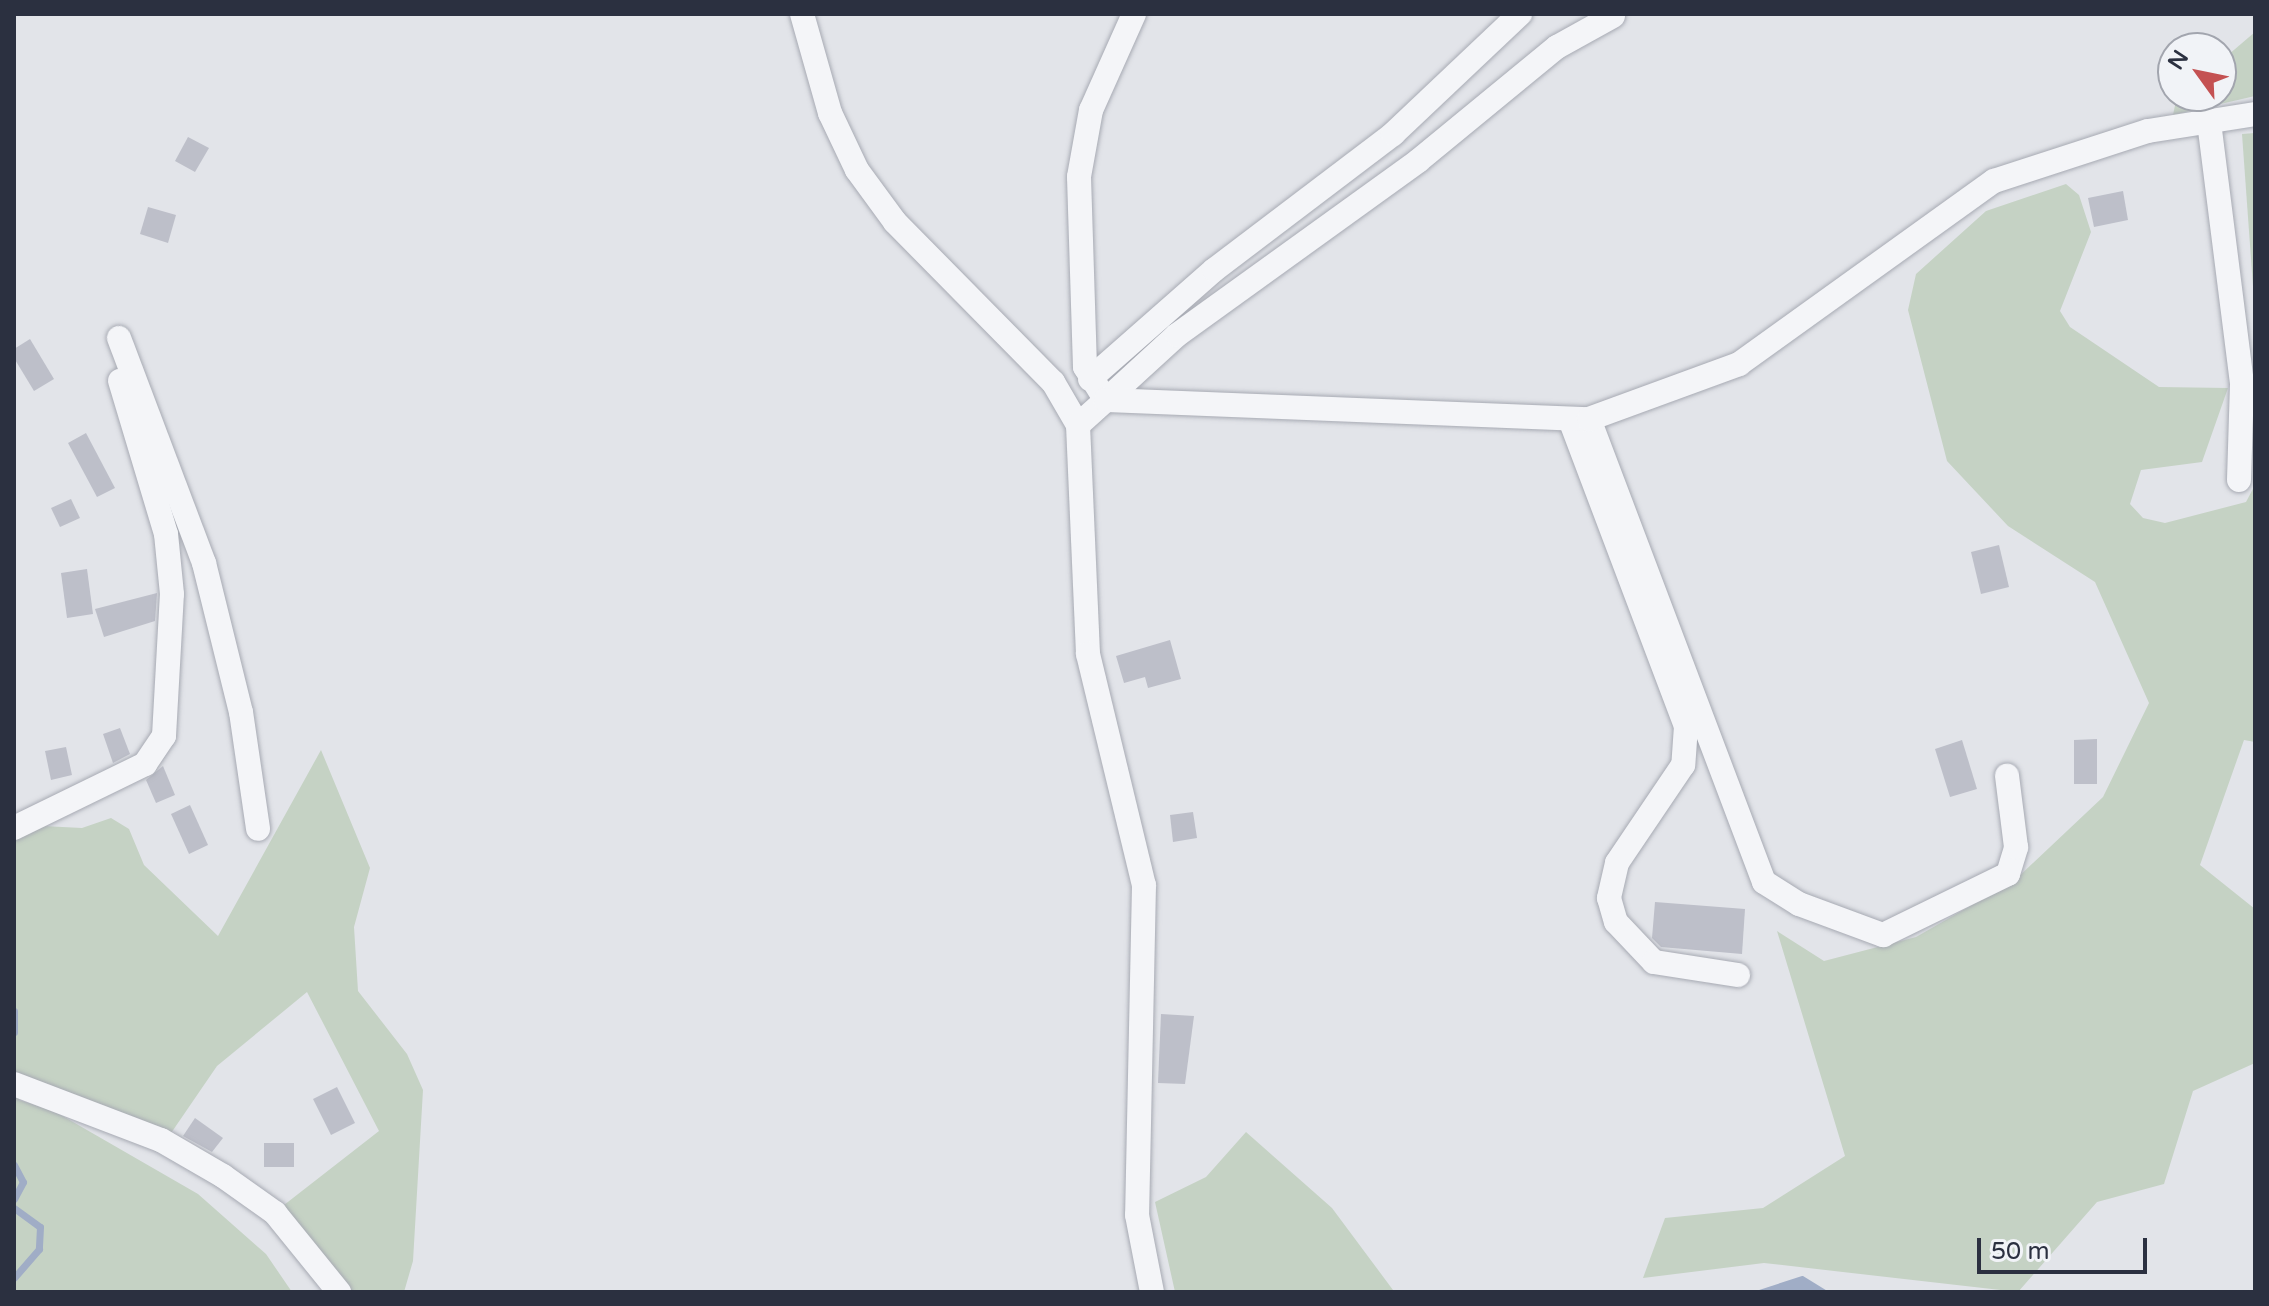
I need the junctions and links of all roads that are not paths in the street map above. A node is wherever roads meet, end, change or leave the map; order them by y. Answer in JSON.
{"nodes":[{"id":1,"x":802,"y":14,"type":"edge"},
{"id":2,"x":1134,"y":14,"type":"edge"},
{"id":3,"x":1520,"y":14,"type":"edge"},
{"id":4,"x":1613,"y":16,"type":"dead end"},
{"id":5,"x":2255,"y":114,"type":"edge"},
{"id":6,"x":2209,"y":122,"type":"junction"},
{"id":7,"x":119,"y":338,"type":"dead end"},
{"id":8,"x":1090,"y":379,"type":"junction"},
{"id":9,"x":120,"y":381,"type":"dead end"},
{"id":10,"x":1106,"y":400,"type":"junction"},
{"id":11,"x":1580,"y":421,"type":"junction"},
{"id":12,"x":1078,"y":425,"type":"junction"},
{"id":13,"x":2239,"y":480,"type":"dead end"},
{"id":14,"x":2007,"y":776,"type":"dead end"},
{"id":15,"x":14,"y":828,"type":"edge"},
{"id":16,"x":258,"y":829,"type":"dead end"},
{"id":17,"x":1738,"y":975,"type":"dead end"},
{"id":18,"x":19,"y":1085,"type":"edge"},
{"id":19,"x":339,"y":1292,"type":"edge"},
{"id":20,"x":1152,"y":1292,"type":"edge"}],
"edges":[{"from":1,"to":12,"type":"street"},
{"from":2,"to":8,"type":"street"},
{"from":3,"to":8,"type":"street"},
{"from":4,"to":10,"type":"street"},
{"from":5,"to":6,"type":"street"},
{"from":6,"to":11,"type":"street"},
{"from":6,"to":13,"type":"street"},
{"from":7,"to":16,"type":"street"},
{"from":8,"to":10,"type":"street"},
{"from":9,"to":15,"type":"street"},
{"from":10,"to":11,"type":"street"},
{"from":10,"to":12,"type":"street"},
{"from":11,"to":14,"type":"street"},
{"from":11,"to":17,"type":"street"},
{"from":12,"to":20,"type":"street"},
{"from":18,"to":19,"type":"street"}]}
